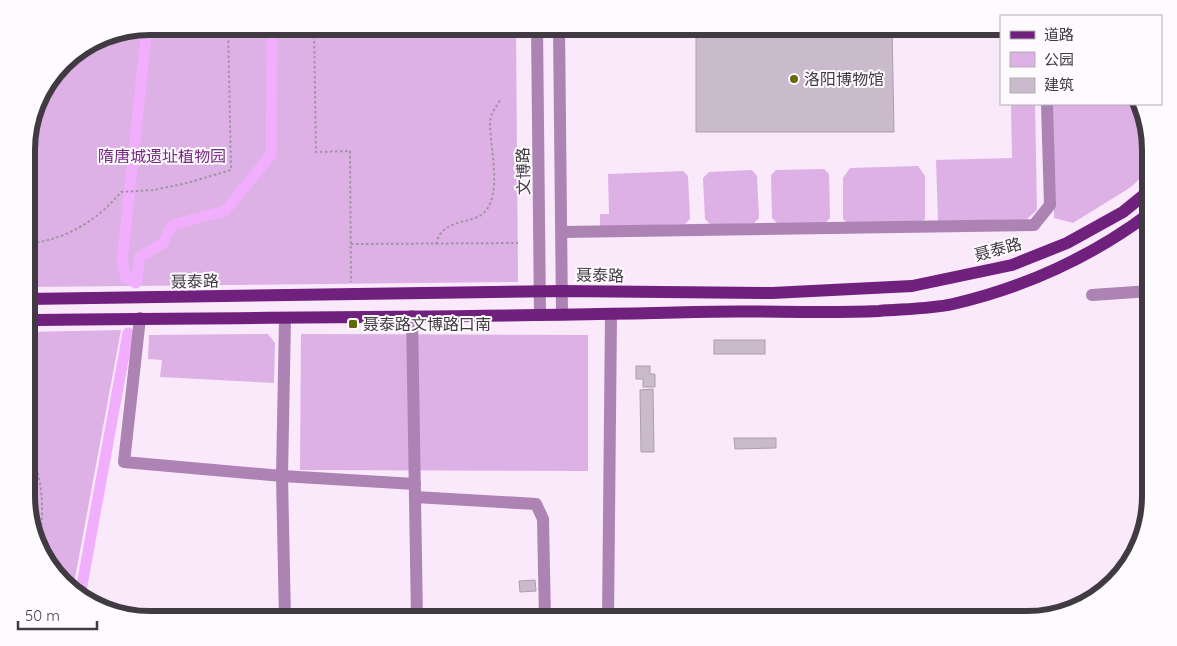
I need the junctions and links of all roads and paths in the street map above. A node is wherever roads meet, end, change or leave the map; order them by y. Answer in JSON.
{"nodes":[{"id":1,"x":228,"y":35,"type":"edge"},
{"id":2,"x":314,"y":35,"type":"edge"},
{"id":3,"x":537,"y":35,"type":"edge"},
{"id":4,"x":559,"y":35,"type":"edge"},
{"id":5,"x":501,"y":99,"type":"dead end"},
{"id":6,"x":1047,"y":105,"type":"edge"},
{"id":7,"x":1142,"y":197,"type":"edge"},
{"id":8,"x":1142,"y":219,"type":"edge"},
{"id":9,"x":562,"y":232,"type":"junction"},
{"id":10,"x":35,"y":242,"type":"edge"},
{"id":11,"x":518,"y":243,"type":"dead end"},
{"id":12,"x":351,"y":244,"type":"junction"},
{"id":13,"x":436,"y":244,"type":"junction"},
{"id":14,"x":562,"y":291,"type":"junction"},
{"id":15,"x":540,"y":292,"type":"junction"},
{"id":16,"x":1142,"y":292,"type":"edge"},
{"id":17,"x":352,"y":295,"type":"junction"},
{"id":18,"x":1092,"y":295,"type":"dead end"},
{"id":19,"x":35,"y":300,"type":"edge"},
{"id":20,"x":562,"y":314,"type":"junction"},
{"id":21,"x":540,"y":315,"type":"junction"},
{"id":22,"x":611,"y":315,"type":"junction"},
{"id":23,"x":412,"y":316,"type":"junction"},
{"id":24,"x":140,"y":318,"type":"junction"},
{"id":25,"x":285,"y":319,"type":"junction"},
{"id":26,"x":35,"y":320,"type":"edge"},
{"id":27,"x":35,"y":465,"type":"edge"},
{"id":28,"x":282,"y":476,"type":"junction"},
{"id":29,"x":415,"y":484,"type":"junction"},
{"id":30,"x":415,"y":498,"type":"junction"},
{"id":31,"x":40,"y":531,"type":"edge"},
{"id":32,"x":285,"y":611,"type":"edge"},
{"id":33,"x":417,"y":611,"type":"edge"},
{"id":34,"x":545,"y":611,"type":"edge"},
{"id":35,"x":608,"y":611,"type":"edge"}],
"edges":[{"from":1,"to":10,"type":"path"},
{"from":2,"to":12,"type":"path"},
{"from":3,"to":15,"type":"street","name":"文博路"},
{"from":4,"to":9,"type":"street"},
{"from":5,"to":13,"type":"path"},
{"from":6,"to":9,"type":"street"},
{"from":7,"to":14,"type":"main road","name":"聂泰路"},
{"from":8,"to":22,"type":"main road"},
{"from":9,"to":14,"type":"street"},
{"from":11,"to":13,"type":"path"},
{"from":12,"to":13,"type":"path"},
{"from":12,"to":17,"type":"path"},
{"from":14,"to":15,"type":"main road","name":"聂泰路"},
{"from":14,"to":20,"type":"street"},
{"from":15,"to":17,"type":"main road","name":"聂泰路"},
{"from":15,"to":21,"type":"street","name":"文博路"},
{"from":16,"to":18,"type":"street"},
{"from":17,"to":19,"type":"main road","name":"聂泰路"},
{"from":20,"to":21,"type":"main road"},
{"from":20,"to":22,"type":"main road"},
{"from":21,"to":23,"type":"main road"},
{"from":22,"to":35,"type":"street"},
{"from":23,"to":25,"type":"main road"},
{"from":23,"to":29,"type":"street"},
{"from":24,"to":25,"type":"main road"},
{"from":24,"to":26,"type":"main road"},
{"from":24,"to":28,"type":"street"},
{"from":25,"to":28,"type":"street"},
{"from":27,"to":31,"type":"path"},
{"from":28,"to":29,"type":"street"},
{"from":28,"to":32,"type":"street"},
{"from":29,"to":30,"type":"street"},
{"from":30,"to":33,"type":"street"},
{"from":30,"to":34,"type":"street"}]}
